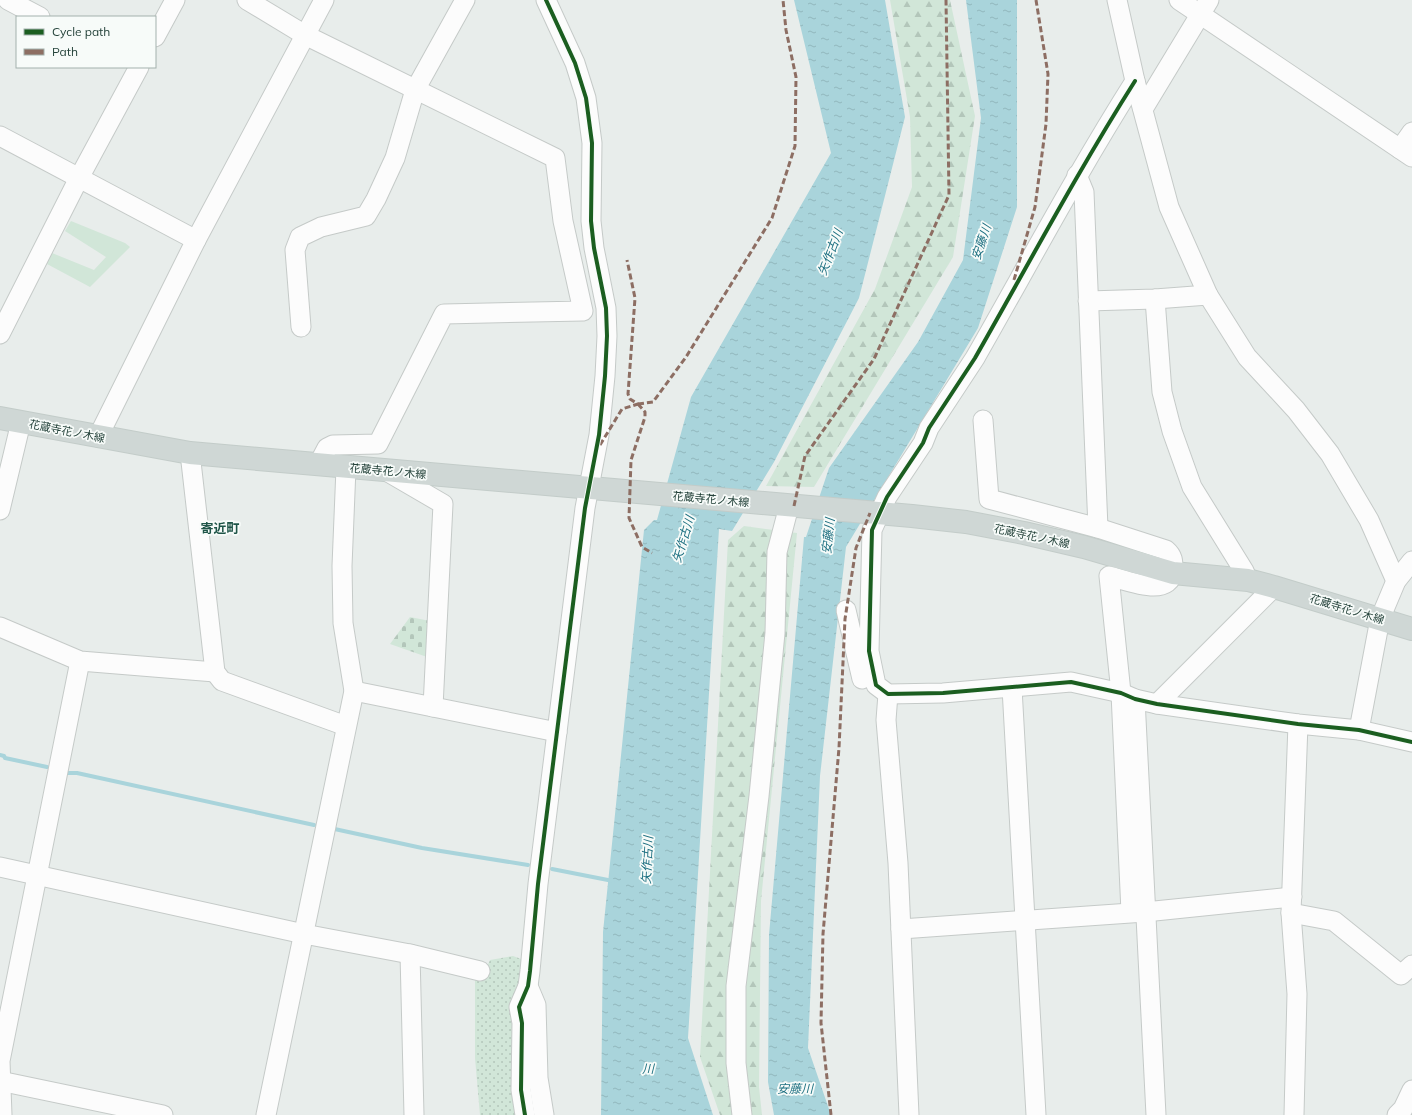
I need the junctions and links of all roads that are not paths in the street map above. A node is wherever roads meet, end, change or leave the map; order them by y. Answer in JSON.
{"nodes":[{"id":1,"x":8,"y":0,"type":"edge"},
{"id":2,"x":175,"y":0,"type":"edge"},
{"id":3,"x":247,"y":0,"type":"edge"},
{"id":4,"x":324,"y":0,"type":"edge"},
{"id":5,"x":465,"y":0,"type":"edge"},
{"id":6,"x":546,"y":0,"type":"edge"},
{"id":7,"x":1117,"y":0,"type":"edge"},
{"id":8,"x":1179,"y":0,"type":"edge"},
{"id":9,"x":1204,"y":7,"type":"edge"},
{"id":10,"x":38,"y":16,"type":"edge"},
{"id":11,"x":156,"y":35,"type":"edge"},
{"id":12,"x":306,"y":35,"type":"junction"},
{"id":13,"x":136,"y":68,"type":"edge"},
{"id":14,"x":1135,"y":81,"type":"junction"},
{"id":15,"x":415,"y":90,"type":"junction"},
{"id":16,"x":1143,"y":109,"type":"junction"},
{"id":17,"x":1412,"y":132,"type":"edge"},
{"id":18,"x":0,"y":136,"type":"edge"},
{"id":19,"x":1406,"y":153,"type":"edge"},
{"id":20,"x":1077,"y":175,"type":"junction"},
{"id":21,"x":79,"y":178,"type":"junction"},
{"id":22,"x":196,"y":240,"type":"junction"},
{"id":23,"x":1208,"y":295,"type":"junction"},
{"id":24,"x":1155,"y":299,"type":"junction"},
{"id":25,"x":1088,"y":300,"type":"junction"},
{"id":26,"x":301,"y":327,"type":"dead end"},
{"id":27,"x":0,"y":334,"type":"edge"},
{"id":28,"x":10,"y":420,"type":"edge"},
{"id":29,"x":983,"y":420,"type":"dead end"},
{"id":30,"x":98,"y":437,"type":"junction"},
{"id":31,"x":190,"y":453,"type":"junction"},
{"id":32,"x":318,"y":465,"type":"junction"},
{"id":33,"x":346,"y":468,"type":"junction"},
{"id":34,"x":388,"y":472,"type":"junction"},
{"id":35,"x":592,"y":489,"type":"junction"},
{"id":36,"x":788,"y":506,"type":"junction"},
{"id":37,"x":0,"y":510,"type":"edge"},
{"id":38,"x":874,"y":513,"type":"junction"},
{"id":39,"x":1098,"y":528,"type":"junction"},
{"id":40,"x":1412,"y":561,"type":"edge"},
{"id":41,"x":1173,"y":572,"type":"junction"},
{"id":42,"x":1248,"y":580,"type":"junction"},
{"id":43,"x":1396,"y":582,"type":"junction"},
{"id":44,"x":1274,"y":586,"type":"junction"},
{"id":45,"x":846,"y":610,"type":"dead end"},
{"id":46,"x":1380,"y":619,"type":"junction"},
{"id":47,"x":0,"y":627,"type":"edge"},
{"id":48,"x":1412,"y":629,"type":"edge"},
{"id":49,"x":80,"y":661,"type":"junction"},
{"id":50,"x":215,"y":672,"type":"junction"},
{"id":51,"x":1012,"y":688,"type":"junction"},
{"id":52,"x":882,"y":690,"type":"junction"},
{"id":53,"x":354,"y":691,"type":"junction"},
{"id":54,"x":1128,"y":696,"type":"junction"},
{"id":55,"x":1157,"y":704,"type":"junction"},
{"id":56,"x":433,"y":707,"type":"junction"},
{"id":57,"x":1298,"y":724,"type":"junction"},
{"id":58,"x":346,"y":726,"type":"junction"},
{"id":59,"x":1359,"y":730,"type":"junction"},
{"id":60,"x":557,"y":732,"type":"junction"},
{"id":61,"x":1412,"y":742,"type":"edge"},
{"id":62,"x":0,"y":867,"type":"edge"},
{"id":63,"x":36,"y":874,"type":"junction"},
{"id":64,"x":1292,"y":905,"type":"junction"},
{"id":65,"x":1138,"y":912,"type":"junction"},
{"id":66,"x":1025,"y":921,"type":"junction"},
{"id":67,"x":901,"y":929,"type":"junction"},
{"id":68,"x":304,"y":934,"type":"junction"},
{"id":69,"x":410,"y":954,"type":"junction"},
{"id":70,"x":1412,"y":965,"type":"edge"},
{"id":71,"x":480,"y":971,"type":"dead end"},
{"id":72,"x":528,"y":986,"type":"junction"},
{"id":73,"x":0,"y":1081,"type":"edge"},
{"id":74,"x":1412,"y":1090,"type":"edge"},
{"id":75,"x":144,"y":1112,"type":"edge"},
{"id":76,"x":1404,"y":1112,"type":"edge"},
{"id":77,"x":2,"y":1115,"type":"edge"},
{"id":78,"x":163,"y":1115,"type":"edge"},
{"id":79,"x":266,"y":1115,"type":"edge"},
{"id":80,"x":414,"y":1115,"type":"edge"},
{"id":81,"x":525,"y":1115,"type":"edge"},
{"id":82,"x":544,"y":1115,"type":"edge"},
{"id":83,"x":742,"y":1115,"type":"edge"},
{"id":84,"x":909,"y":1115,"type":"edge"},
{"id":85,"x":1036,"y":1115,"type":"edge"},
{"id":86,"x":1156,"y":1115,"type":"edge"},
{"id":87,"x":1294,"y":1115,"type":"edge"}],
"edges":[{"from":1,"to":10,"type":"street"},
{"from":2,"to":11,"type":"street"},
{"from":3,"to":12,"type":"street"},
{"from":4,"to":12,"type":"street"},
{"from":5,"to":15,"type":"street"},
{"from":6,"to":35,"type":"street"},
{"from":7,"to":14,"type":"street"},
{"from":8,"to":9,"type":"street"},
{"from":9,"to":16,"type":"street"},
{"from":9,"to":19,"type":"street"},
{"from":12,"to":15,"type":"street"},
{"from":12,"to":22,"type":"street"},
{"from":13,"to":21,"type":"street"},
{"from":14,"to":16,"type":"street"},
{"from":14,"to":20,"type":"street"},
{"from":15,"to":26,"type":"street"},
{"from":15,"to":32,"type":"street"},
{"from":16,"to":23,"type":"street"},
{"from":17,"to":19,"type":"street"},
{"from":18,"to":21,"type":"street"},
{"from":20,"to":25,"type":"street"},
{"from":20,"to":38,"type":"street"},
{"from":21,"to":22,"type":"street"},
{"from":21,"to":27,"type":"street"},
{"from":22,"to":30,"type":"street"},
{"from":23,"to":24,"type":"street"},
{"from":23,"to":43,"type":"street"},
{"from":24,"to":25,"type":"street"},
{"from":24,"to":42,"type":"street"},
{"from":25,"to":39,"type":"street"},
{"from":28,"to":30,"type":"main road","name":"花蔵寺花ノ木線"},
{"from":28,"to":37,"type":"street"},
{"from":29,"to":39,"type":"street"},
{"from":30,"to":31,"type":"main road","name":"花蔵寺花ノ木線"},
{"from":31,"to":32,"type":"main road","name":"花蔵寺花ノ木線"},
{"from":31,"to":50,"type":"street"},
{"from":32,"to":33,"type":"main road","name":"花蔵寺花ノ木線"},
{"from":33,"to":34,"type":"main road","name":"花蔵寺花ノ木線"},
{"from":33,"to":53,"type":"street"},
{"from":34,"to":35,"type":"main road","name":"花蔵寺花ノ木線"},
{"from":34,"to":56,"type":"street"},
{"from":35,"to":36,"type":"main road","name":"花蔵寺花ノ木線"},
{"from":35,"to":60,"type":"street"},
{"from":36,"to":38,"type":"main road","name":"花蔵寺花ノ木線"},
{"from":36,"to":83,"type":"street"},
{"from":38,"to":41,"type":"main road","name":"花蔵寺花ノ木線"},
{"from":38,"to":52,"type":"street"},
{"from":39,"to":41,"type":"street"},
{"from":40,"to":43,"type":"street"},
{"from":41,"to":42,"type":"main road","name":"花蔵寺花ノ木線"},
{"from":41,"to":54,"type":"street"},
{"from":42,"to":44,"type":"main road","name":"花蔵寺花ノ木線"},
{"from":43,"to":46,"type":"street"},
{"from":44,"to":46,"type":"main road","name":"花蔵寺花ノ木線"},
{"from":44,"to":55,"type":"street"},
{"from":45,"to":52,"type":"street"},
{"from":46,"to":48,"type":"main road","name":"花蔵寺花ノ木線"},
{"from":46,"to":59,"type":"street"},
{"from":47,"to":49,"type":"street"},
{"from":49,"to":50,"type":"street"},
{"from":49,"to":63,"type":"street"},
{"from":50,"to":58,"type":"street"},
{"from":51,"to":52,"type":"street"},
{"from":51,"to":54,"type":"street"},
{"from":51,"to":66,"type":"street"},
{"from":52,"to":67,"type":"street"},
{"from":53,"to":56,"type":"street"},
{"from":53,"to":58,"type":"street"},
{"from":54,"to":55,"type":"street"},
{"from":54,"to":65,"type":"street"},
{"from":55,"to":57,"type":"street"},
{"from":56,"to":60,"type":"street"},
{"from":57,"to":59,"type":"street"},
{"from":57,"to":64,"type":"street"},
{"from":58,"to":68,"type":"street"},
{"from":59,"to":61,"type":"street"},
{"from":60,"to":72,"type":"street"},
{"from":62,"to":63,"type":"street"},
{"from":63,"to":68,"type":"street"},
{"from":63,"to":73,"type":"street"},
{"from":64,"to":65,"type":"street"},
{"from":64,"to":70,"type":"street"},
{"from":64,"to":87,"type":"street"},
{"from":65,"to":66,"type":"street"},
{"from":65,"to":86,"type":"street"},
{"from":66,"to":67,"type":"street"},
{"from":66,"to":85,"type":"street"},
{"from":67,"to":84,"type":"street"},
{"from":68,"to":69,"type":"street"},
{"from":68,"to":79,"type":"street"},
{"from":69,"to":71,"type":"street"},
{"from":69,"to":80,"type":"street"},
{"from":72,"to":81,"type":"street"},
{"from":72,"to":82,"type":"street"},
{"from":73,"to":75,"type":"street"},
{"from":73,"to":77,"type":"street"},
{"from":74,"to":76,"type":"street"},
{"from":75,"to":78,"type":"street"}]}
